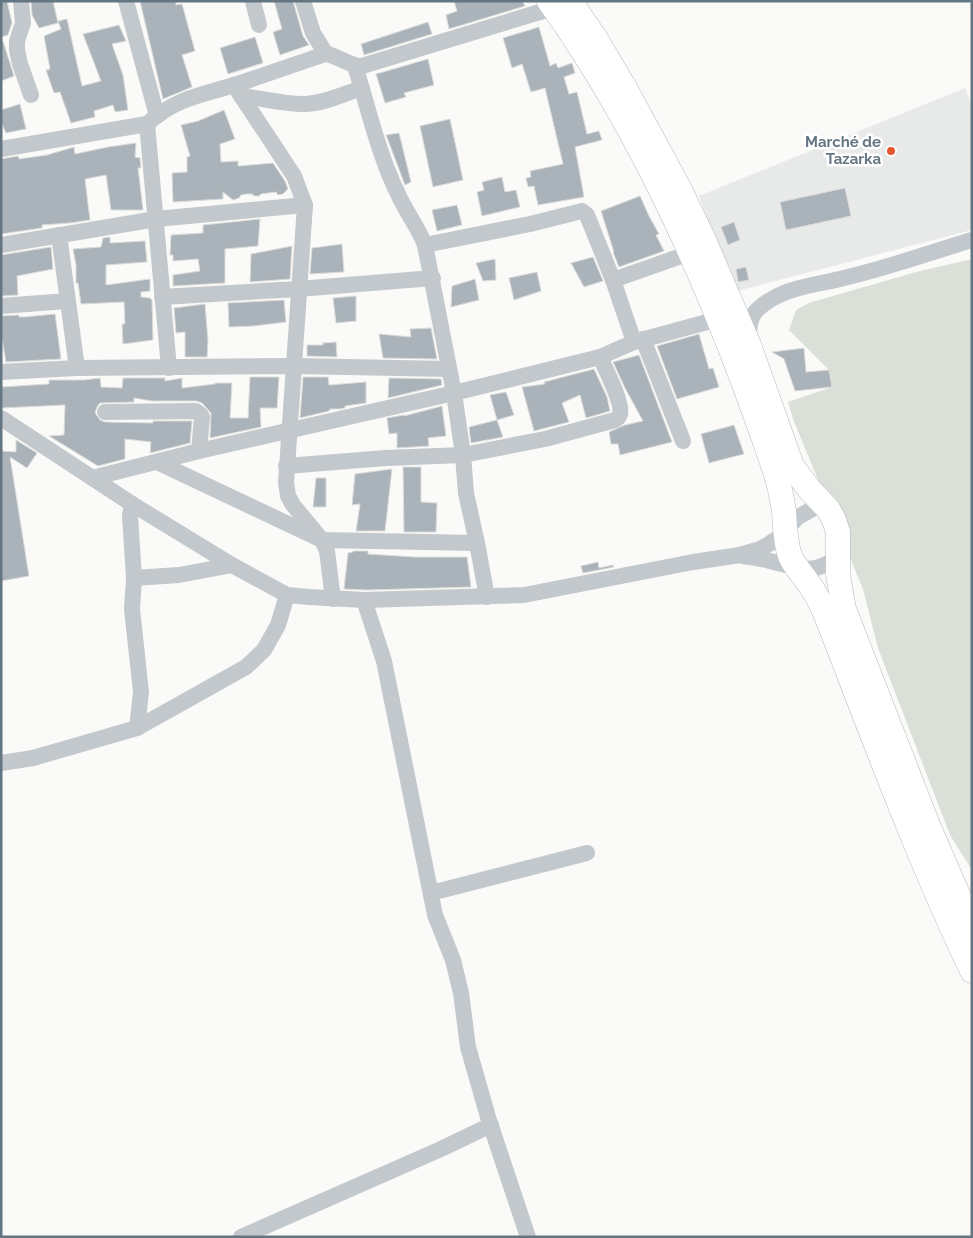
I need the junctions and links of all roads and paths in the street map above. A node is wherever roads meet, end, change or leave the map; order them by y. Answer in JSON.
{"nodes":[{"id":1,"x":21,"y":1,"type":"edge"},
{"id":2,"x":126,"y":1,"type":"edge"},
{"id":3,"x":253,"y":1,"type":"edge"},
{"id":4,"x":302,"y":1,"type":"edge"},
{"id":5,"x":557,"y":3,"type":"edge"},
{"id":6,"x":259,"y":25,"type":"dead end"},
{"id":7,"x":326,"y":54,"type":"junction"},
{"id":8,"x":355,"y":66,"type":"junction"},
{"id":9,"x":362,"y":88,"type":"junction"},
{"id":10,"x":237,"y":90,"type":"junction"},
{"id":11,"x":31,"y":95,"type":"dead end"},
{"id":12,"x":152,"y":120,"type":"junction"},
{"id":13,"x":1,"y":149,"type":"edge"},
{"id":14,"x":305,"y":205,"type":"junction"},
{"id":15,"x":156,"y":219,"type":"junction"},
{"id":16,"x":59,"y":235,"type":"junction"},
{"id":17,"x":972,"y":240,"type":"edge"},
{"id":18,"x":1,"y":245,"type":"edge"},
{"id":19,"x":425,"y":246,"type":"junction"},
{"id":20,"x":690,"y":252,"type":"junction"},
{"id":21,"x":433,"y":278,"type":"junction"},
{"id":22,"x":613,"y":280,"type":"junction"},
{"id":23,"x":298,"y":289,"type":"junction"},
{"id":24,"x":162,"y":297,"type":"junction"},
{"id":25,"x":68,"y":301,"type":"junction"},
{"id":26,"x":1,"y":306,"type":"edge"},
{"id":27,"x":718,"y":319,"type":"junction"},
{"id":28,"x":638,"y":341,"type":"junction"},
{"id":29,"x":749,"y":345,"type":"junction"},
{"id":30,"x":600,"y":357,"type":"junction"},
{"id":31,"x":294,"y":366,"type":"junction"},
{"id":32,"x":77,"y":368,"type":"junction"},
{"id":33,"x":169,"y":368,"type":"junction"},
{"id":34,"x":450,"y":370,"type":"junction"},
{"id":35,"x":1,"y":372,"type":"edge"},
{"id":36,"x":454,"y":394,"type":"junction"},
{"id":37,"x":105,"y":412,"type":"dead end"},
{"id":38,"x":1,"y":418,"type":"edge"},
{"id":39,"x":289,"y":431,"type":"junction"},
{"id":40,"x":683,"y":441,"type":"dead end"},
{"id":41,"x":199,"y":451,"type":"junction"},
{"id":42,"x":463,"y":456,"type":"junction"},
{"id":43,"x":157,"y":462,"type":"junction"},
{"id":44,"x":286,"y":466,"type":"junction"},
{"id":45,"x":92,"y":478,"type":"junction"},
{"id":46,"x":823,"y":503,"type":"junction"},
{"id":47,"x":132,"y":504,"type":"junction"},
{"id":48,"x":785,"y":531,"type":"junction"},
{"id":49,"x":322,"y":540,"type":"junction"},
{"id":50,"x":477,"y":543,"type":"junction"},
{"id":51,"x":740,"y":555,"type":"junction"},
{"id":52,"x":838,"y":557,"type":"junction"},
{"id":53,"x":232,"y":565,"type":"junction"},
{"id":54,"x":797,"y":569,"type":"junction"},
{"id":55,"x":134,"y":578,"type":"junction"},
{"id":56,"x":287,"y":595,"type":"junction"},
{"id":57,"x":487,"y":597,"type":"junction"},
{"id":58,"x":333,"y":599,"type":"junction"},
{"id":59,"x":364,"y":600,"type":"junction"},
{"id":60,"x":137,"y":728,"type":"junction"},
{"id":61,"x":1,"y":763,"type":"edge"},
{"id":62,"x":587,"y":853,"type":"dead end"},
{"id":63,"x":431,"y":893,"type":"junction"},
{"id":64,"x":972,"y":927,"type":"edge"},
{"id":65,"x":972,"y":971,"type":"edge"},
{"id":66,"x":491,"y":1125,"type":"junction"},
{"id":67,"x":242,"y":1237,"type":"edge"},
{"id":68,"x":528,"y":1237,"type":"edge"}],
"edges":[{"from":1,"to":11,"type":"street"},
{"from":2,"to":12,"type":"street"},
{"from":3,"to":6,"type":"street"},
{"from":4,"to":7,"type":"street"},
{"from":5,"to":8,"type":"street"},
{"from":5,"to":20,"type":"highway"},
{"from":5,"to":29,"type":"highway"},
{"from":7,"to":8,"type":"street"},
{"from":7,"to":10,"type":"street"},
{"from":8,"to":9,"type":"street"},
{"from":9,"to":10,"type":"street"},
{"from":9,"to":19,"type":"street"},
{"from":10,"to":12,"type":"street"},
{"from":10,"to":14,"type":"street"},
{"from":12,"to":13,"type":"street"},
{"from":12,"to":15,"type":"street"},
{"from":14,"to":15,"type":"street"},
{"from":14,"to":23,"type":"street"},
{"from":15,"to":16,"type":"street"},
{"from":15,"to":24,"type":"street"},
{"from":16,"to":18,"type":"street"},
{"from":16,"to":25,"type":"street"},
{"from":17,"to":29,"type":"street"},
{"from":19,"to":21,"type":"street"},
{"from":19,"to":22,"type":"street"},
{"from":20,"to":22,"type":"street"},
{"from":20,"to":27,"type":"highway"},
{"from":21,"to":23,"type":"street"},
{"from":21,"to":34,"type":"street"},
{"from":22,"to":28,"type":"street"},
{"from":23,"to":24,"type":"street"},
{"from":23,"to":31,"type":"street"},
{"from":24,"to":33,"type":"street"},
{"from":25,"to":26,"type":"street"},
{"from":25,"to":32,"type":"street"},
{"from":27,"to":28,"type":"street"},
{"from":27,"to":48,"type":"highway"},
{"from":28,"to":30,"type":"street"},
{"from":28,"to":40,"type":"street"},
{"from":29,"to":46,"type":"highway"},
{"from":30,"to":36,"type":"street"},
{"from":30,"to":42,"type":"street"},
{"from":31,"to":33,"type":"street"},
{"from":31,"to":34,"type":"street"},
{"from":31,"to":39,"type":"street"},
{"from":32,"to":33,"type":"street"},
{"from":32,"to":35,"type":"street"},
{"from":34,"to":36,"type":"street"},
{"from":36,"to":39,"type":"street"},
{"from":36,"to":42,"type":"street"},
{"from":37,"to":41,"type":"street"},
{"from":38,"to":45,"type":"street"},
{"from":39,"to":41,"type":"street"},
{"from":39,"to":44,"type":"street"},
{"from":41,"to":43,"type":"street"},
{"from":42,"to":44,"type":"street"},
{"from":42,"to":50,"type":"street"},
{"from":43,"to":45,"type":"street"},
{"from":43,"to":49,"type":"street"},
{"from":44,"to":49,"type":"street"},
{"from":45,"to":47,"type":"street"},
{"from":46,"to":48,"type":"street"},
{"from":46,"to":52,"type":"highway"},
{"from":47,"to":53,"type":"street"},
{"from":47,"to":55,"type":"street"},
{"from":48,"to":51,"type":"street"},
{"from":48,"to":54,"type":"highway"},
{"from":49,"to":50,"type":"street"},
{"from":49,"to":58,"type":"street"},
{"from":50,"to":57,"type":"street"},
{"from":51,"to":54,"type":"street"},
{"from":51,"to":57,"type":"street"},
{"from":52,"to":54,"type":"street"},
{"from":52,"to":64,"type":"highway"},
{"from":53,"to":55,"type":"street"},
{"from":53,"to":56,"type":"street"},
{"from":54,"to":65,"type":"highway"},
{"from":55,"to":60,"type":"street"},
{"from":56,"to":58,"type":"street"},
{"from":56,"to":60,"type":"street"},
{"from":57,"to":59,"type":"street"},
{"from":58,"to":59,"type":"street"},
{"from":59,"to":63,"type":"street"},
{"from":60,"to":61,"type":"street"},
{"from":62,"to":63,"type":"street"},
{"from":63,"to":66,"type":"street"},
{"from":66,"to":67,"type":"street"},
{"from":66,"to":68,"type":"street"}]}
